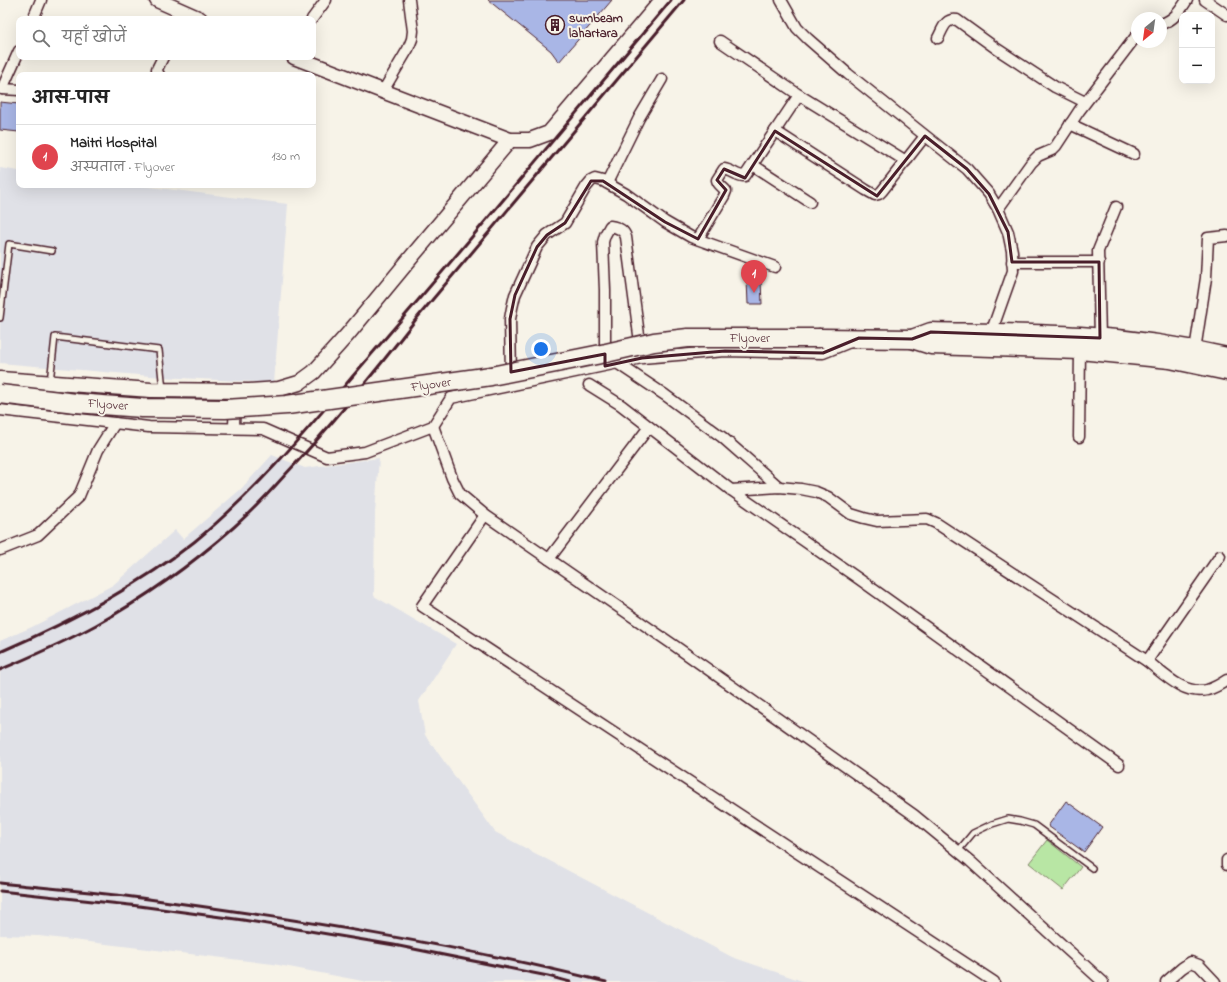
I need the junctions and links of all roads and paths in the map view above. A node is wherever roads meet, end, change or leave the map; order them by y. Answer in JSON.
{"nodes":[{"id":1,"x":41,"y":0,"type":"edge"},
{"id":2,"x":157,"y":0,"type":"edge"},
{"id":3,"x":326,"y":0,"type":"edge"},
{"id":4,"x":410,"y":0,"type":"edge"},
{"id":5,"x":662,"y":0,"type":"edge"},
{"id":6,"x":781,"y":0,"type":"edge"},
{"id":7,"x":1186,"y":0,"type":"edge"},
{"id":8,"x":1205,"y":0,"type":"edge"},
{"id":9,"x":1227,"y":15,"type":"edge"},
{"id":10,"x":34,"y":16,"type":"edge"},
{"id":11,"x":187,"y":16,"type":"edge"},
{"id":12,"x":315,"y":16,"type":"edge"},
{"id":13,"x":1167,"y":21,"type":"edge"},
{"id":14,"x":938,"y":38,"type":"dead end"},
{"id":15,"x":720,"y":41,"type":"dead end"},
{"id":16,"x":1131,"y":43,"type":"edge"},
{"id":17,"x":16,"y":57,"type":"edge"},
{"id":18,"x":162,"y":60,"type":"edge"},
{"id":19,"x":302,"y":60,"type":"edge"},
{"id":20,"x":158,"y":72,"type":"edge"},
{"id":21,"x":662,"y":79,"type":"dead end"},
{"id":22,"x":1,"y":89,"type":"edge"},
{"id":23,"x":16,"y":90,"type":"edge"},
{"id":24,"x":383,"y":91,"type":"junction"},
{"id":25,"x":799,"y":95,"type":"junction"},
{"id":26,"x":1086,"y":102,"type":"junction"},
{"id":27,"x":1070,"y":124,"type":"junction"},
{"id":28,"x":775,"y":131,"type":"junction"},
{"id":29,"x":925,"y":136,"type":"junction"},
{"id":30,"x":510,"y":140,"type":"junction"},
{"id":31,"x":1134,"y":154,"type":"dead end"},
{"id":32,"x":906,"y":161,"type":"junction"},
{"id":33,"x":753,"y":165,"type":"junction"},
{"id":34,"x":607,"y":183,"type":"junction"},
{"id":35,"x":810,"y":202,"type":"dead end"},
{"id":36,"x":1116,"y":206,"type":"dead end"},
{"id":37,"x":998,"y":209,"type":"junction"},
{"id":38,"x":1227,"y":236,"type":"edge"},
{"id":39,"x":698,"y":239,"type":"junction"},
{"id":40,"x":52,"y":251,"type":"dead end"},
{"id":41,"x":1012,"y":262,"type":"junction"},
{"id":42,"x":1099,"y":262,"type":"junction"},
{"id":43,"x":775,"y":267,"type":"dead end"},
{"id":44,"x":0,"y":318,"type":"edge"},
{"id":45,"x":991,"y":333,"type":"junction"},
{"id":46,"x":859,"y":338,"type":"junction"},
{"id":47,"x":1100,"y":338,"type":"junction"},
{"id":48,"x":912,"y":339,"type":"junction"},
{"id":49,"x":1080,"y":350,"type":"junction"},
{"id":50,"x":1195,"y":350,"type":"junction"},
{"id":51,"x":1227,"y":357,"type":"edge"},
{"id":52,"x":642,"y":358,"type":"junction"},
{"id":53,"x":617,"y":363,"type":"junction"},
{"id":54,"x":605,"y":366,"type":"junction"},
{"id":55,"x":1227,"y":371,"type":"edge"},
{"id":56,"x":0,"y":379,"type":"edge"},
{"id":57,"x":50,"y":383,"type":"junction"},
{"id":58,"x":589,"y":385,"type":"dead end"},
{"id":59,"x":511,"y":386,"type":"junction"},
{"id":60,"x":169,"y":391,"type":"junction"},
{"id":61,"x":235,"y":391,"type":"junction"},
{"id":62,"x":0,"y":394,"type":"edge"},
{"id":63,"x":0,"y":410,"type":"edge"},
{"id":64,"x":115,"y":423,"type":"junction"},
{"id":65,"x":433,"y":426,"type":"junction"},
{"id":66,"x":649,"y":427,"type":"junction"},
{"id":67,"x":234,"y":428,"type":"junction"},
{"id":68,"x":1079,"y":437,"type":"dead end"},
{"id":69,"x":779,"y":487,"type":"junction"},
{"id":70,"x":731,"y":490,"type":"junction"},
{"id":71,"x":485,"y":515,"type":"junction"},
{"id":72,"x":0,"y":550,"type":"edge"},
{"id":73,"x":1220,"y":556,"type":"dead end"},
{"id":74,"x":549,"y":559,"type":"junction"},
{"id":75,"x":1147,"y":661,"type":"junction"},
{"id":76,"x":1227,"y":680,"type":"edge"},
{"id":77,"x":1119,"y":765,"type":"dead end"},
{"id":78,"x":958,"y":851,"type":"junction"},
{"id":79,"x":1227,"y":860,"type":"edge"},
{"id":80,"x":1227,"y":865,"type":"edge"},
{"id":81,"x":1092,"y":868,"type":"dead end"},
{"id":82,"x":994,"y":982,"type":"edge"},
{"id":83,"x":1103,"y":982,"type":"edge"},
{"id":84,"x":1166,"y":982,"type":"edge"},
{"id":85,"x":1215,"y":982,"type":"edge"}],
"edges":[{"from":1,"to":10,"type":"street"},
{"from":2,"to":11,"type":"street"},
{"from":3,"to":12,"type":"street"},
{"from":4,"to":24,"type":"street"},
{"from":5,"to":30,"type":"street"},
{"from":6,"to":29,"type":"street"},
{"from":7,"to":13,"type":"street"},
{"from":8,"to":9,"type":"street"},
{"from":14,"to":26,"type":"street"},
{"from":15,"to":25,"type":"street"},
{"from":16,"to":26,"type":"street"},
{"from":17,"to":22,"type":"street"},
{"from":18,"to":20,"type":"street"},
{"from":19,"to":24,"type":"street"},
{"from":21,"to":34,"type":"street"},
{"from":22,"to":23,"type":"street"},
{"from":24,"to":30,"type":"street"},
{"from":25,"to":28,"type":"street"},
{"from":25,"to":32,"type":"street"},
{"from":26,"to":27,"type":"street"},
{"from":27,"to":31,"type":"street"},
{"from":27,"to":37,"type":"street"},
{"from":28,"to":32,"type":"street"},
{"from":28,"to":33,"type":"street"},
{"from":29,"to":32,"type":"street"},
{"from":29,"to":37,"type":"street"},
{"from":30,"to":61,"type":"street"},
{"from":33,"to":35,"type":"street"},
{"from":33,"to":39,"type":"street"},
{"from":34,"to":39,"type":"street"},
{"from":34,"to":59,"type":"street"},
{"from":36,"to":42,"type":"street"},
{"from":37,"to":41,"type":"street"},
{"from":38,"to":50,"type":"street"},
{"from":39,"to":43,"type":"street"},
{"from":40,"to":44,"type":"lane"},
{"from":41,"to":42,"type":"street"},
{"from":41,"to":45,"type":"street"},
{"from":42,"to":47,"type":"street"},
{"from":45,"to":47,"type":"highway"},
{"from":45,"to":48,"type":"highway"},
{"from":46,"to":48,"type":"highway","name":"Flyover"},
{"from":46,"to":52,"type":"street"},
{"from":46,"to":62,"type":"highway","name":"Flyover","bridge":true},
{"from":47,"to":50,"type":"highway"},
{"from":48,"to":49,"type":"highway"},
{"from":49,"to":55,"type":"highway"},
{"from":49,"to":68,"type":"street"},
{"from":50,"to":51,"type":"highway"},
{"from":52,"to":53,"type":"street"},
{"from":52,"to":54,"type":"street"},
{"from":53,"to":54,"type":"street"},
{"from":53,"to":69,"type":"street"},
{"from":54,"to":59,"type":"street"},
{"from":56,"to":57,"type":"street"},
{"from":57,"to":60,"type":"street"},
{"from":57,"to":60,"type":"lane"},
{"from":58,"to":66,"type":"street"},
{"from":59,"to":65,"type":"street"},
{"from":60,"to":61,"type":"street"},
{"from":61,"to":67,"type":"street"},
{"from":63,"to":64,"type":"street"},
{"from":64,"to":67,"type":"street"},
{"from":64,"to":72,"type":"street"},
{"from":65,"to":67,"type":"street"},
{"from":65,"to":71,"type":"street"},
{"from":66,"to":70,"type":"street"},
{"from":66,"to":74,"type":"street"},
{"from":69,"to":70,"type":"street"},
{"from":69,"to":75,"type":"street"},
{"from":70,"to":77,"type":"street"},
{"from":71,"to":74,"type":"street"},
{"from":71,"to":82,"type":"street"},
{"from":73,"to":75,"type":"street"},
{"from":74,"to":78,"type":"street"},
{"from":75,"to":76,"type":"street"},
{"from":78,"to":81,"type":"lane"},
{"from":78,"to":83,"type":"street"},
{"from":79,"to":80,"type":"street"},
{"from":84,"to":85,"type":"street"}]}
